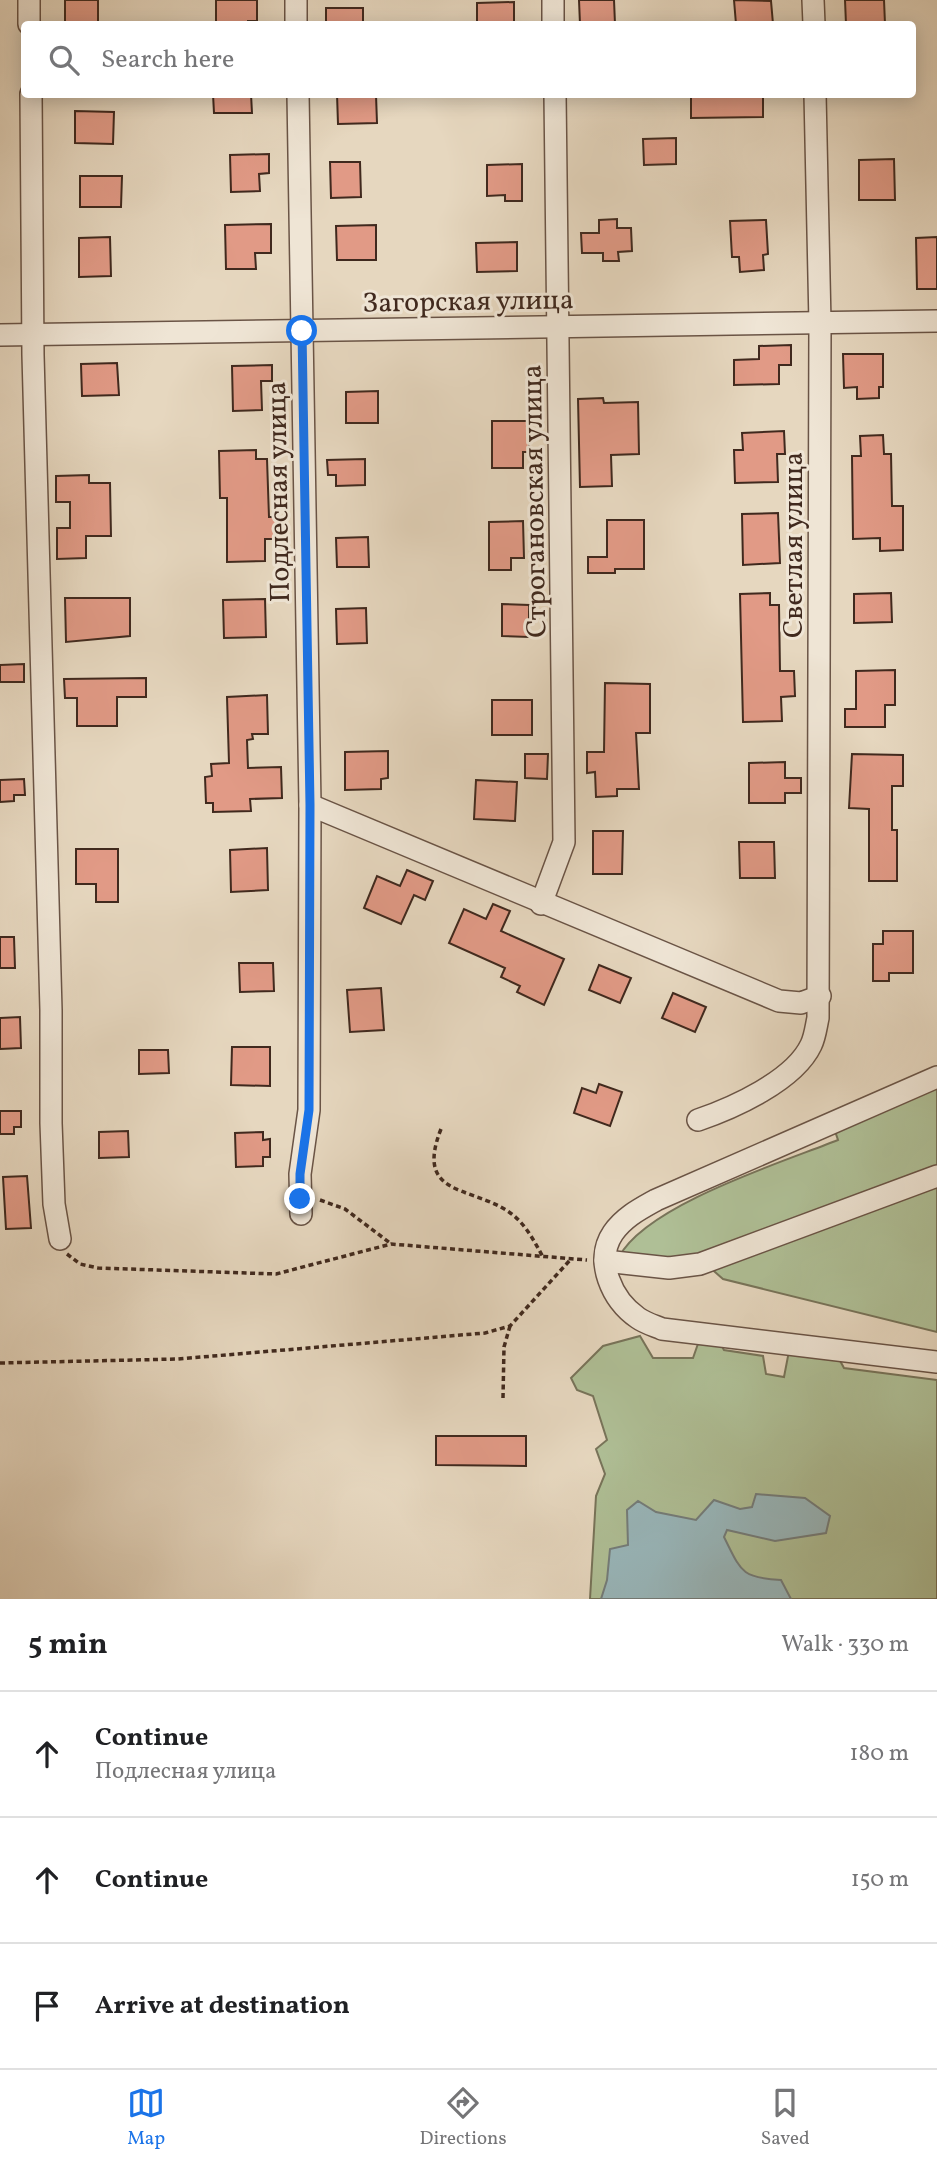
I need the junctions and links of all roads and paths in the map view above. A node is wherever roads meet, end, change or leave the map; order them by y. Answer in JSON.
{"nodes":[{"id":1,"x":29,"y":0,"type":"edge"},
{"id":2,"x":296,"y":0,"type":"edge"},
{"id":3,"x":553,"y":0,"type":"edge"},
{"id":4,"x":813,"y":0,"type":"edge"},
{"id":5,"x":29,"y":21,"type":"edge"},
{"id":6,"x":296,"y":21,"type":"edge"},
{"id":7,"x":553,"y":21,"type":"edge"},
{"id":8,"x":814,"y":21,"type":"edge"},
{"id":9,"x":31,"y":98,"type":"edge"},
{"id":10,"x":298,"y":98,"type":"edge"},
{"id":11,"x":555,"y":98,"type":"edge"},
{"id":12,"x":815,"y":98,"type":"edge"},
{"id":13,"x":937,"y":321,"type":"edge"},
{"id":14,"x":820,"y":323,"type":"junction"},
{"id":15,"x":559,"y":327,"type":"junction"},
{"id":16,"x":302,"y":331,"type":"junction"},
{"id":17,"x":35,"y":334,"type":"junction"},
{"id":18,"x":0,"y":335,"type":"edge"},
{"id":19,"x":310,"y":805,"type":"junction"},
{"id":20,"x":541,"y":904,"type":"junction"},
{"id":21,"x":820,"y":996,"type":"junction"},
{"id":22,"x":937,"y":1077,"type":"edge"},
{"id":23,"x":698,"y":1120,"type":"dead end"},
{"id":24,"x":441,"y":1129,"type":"dead end"},
{"id":25,"x":937,"y":1176,"type":"edge"},
{"id":26,"x":301,"y":1207,"type":"joint"},
{"id":27,"x":60,"y":1240,"type":"joint"},
{"id":28,"x":391,"y":1244,"type":"junction"},
{"id":29,"x":542,"y":1257,"type":"junction"},
{"id":30,"x":571,"y":1259,"type":"junction"},
{"id":31,"x":605,"y":1261,"type":"junction"},
{"id":32,"x":510,"y":1326,"type":"junction"},
{"id":33,"x":937,"y":1362,"type":"edge"},
{"id":34,"x":0,"y":1363,"type":"edge"},
{"id":35,"x":503,"y":1398,"type":"dead end"}],
"edges":[{"from":1,"to":5,"type":"street"},
{"from":2,"to":6,"type":"street"},
{"from":3,"to":7,"type":"street"},
{"from":4,"to":8,"type":"street"},
{"from":9,"to":17,"type":"street"},
{"from":10,"to":16,"type":"street","name":"Подлесная улица"},
{"from":11,"to":15,"type":"street","name":"Строгановская улица"},
{"from":12,"to":14,"type":"street","name":"Светлая улица"},
{"from":13,"to":14,"type":"street","name":"Загорская улица"},
{"from":14,"to":15,"type":"street","name":"Загорская улица"},
{"from":14,"to":21,"type":"street","name":"Светлая улица"},
{"from":15,"to":16,"type":"street","name":"Загорская улица"},
{"from":15,"to":20,"type":"street","name":"Строгановская улица"},
{"from":16,"to":17,"type":"street","name":"Загорская улица"},
{"from":16,"to":19,"type":"street","name":"Подлесная улица"},
{"from":17,"to":18,"type":"street","name":"Загорская улица"},
{"from":17,"to":27,"type":"street"},
{"from":19,"to":20,"type":"street"},
{"from":19,"to":26,"type":"street","name":"Подлесная улица"},
{"from":20,"to":21,"type":"street"},
{"from":21,"to":23,"type":"street","name":"Светлая улица"},
{"from":22,"to":31,"type":"street"},
{"from":24,"to":29,"type":"path"},
{"from":25,"to":31,"type":"street"},
{"from":26,"to":28,"type":"path"},
{"from":27,"to":28,"type":"path"},
{"from":28,"to":29,"type":"path"},
{"from":29,"to":30,"type":"path"},
{"from":30,"to":31,"type":"path"},
{"from":30,"to":32,"type":"path"},
{"from":31,"to":33,"type":"street"},
{"from":32,"to":34,"type":"path"},
{"from":32,"to":35,"type":"path"}]}
